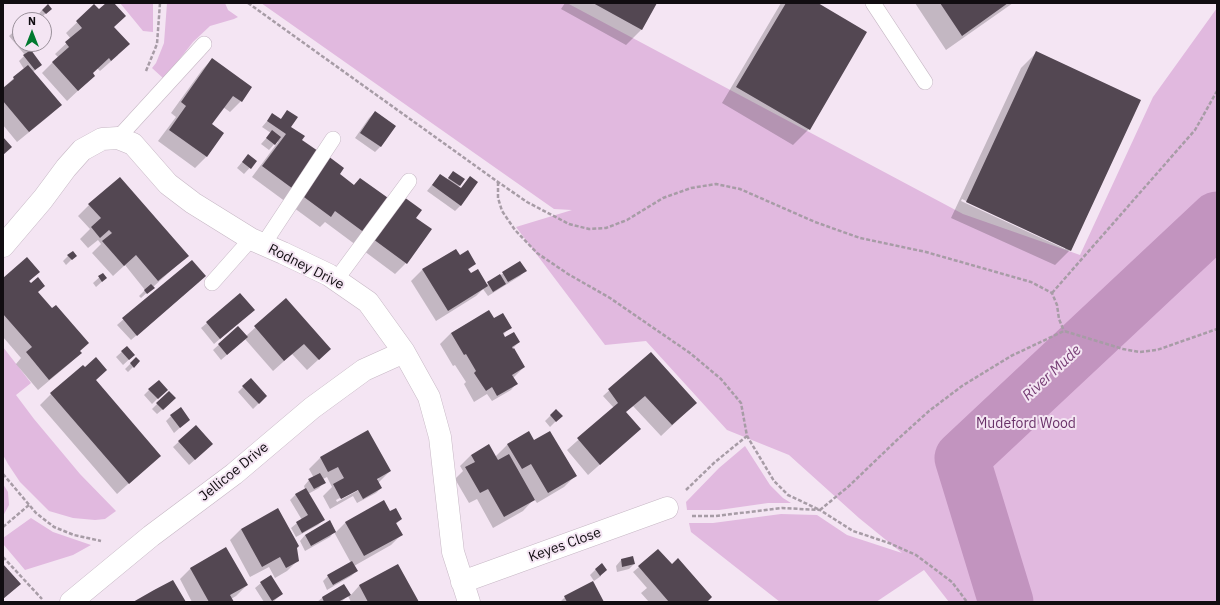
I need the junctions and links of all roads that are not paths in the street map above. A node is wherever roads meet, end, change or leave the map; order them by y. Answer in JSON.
{"nodes":[{"id":1,"x":873,"y":3,"type":"edge"},
{"id":2,"x":204,"y":44,"type":"dead end"},
{"id":3,"x":925,"y":82,"type":"dead end"},
{"id":4,"x":118,"y":138,"type":"junction"},
{"id":5,"x":333,"y":139,"type":"dead end"},
{"id":6,"x":409,"y":181,"type":"dead end"},
{"id":7,"x":257,"y":242,"type":"junction"},
{"id":8,"x":3,"y":246,"type":"edge"},
{"id":9,"x":336,"y":280,"type":"junction"},
{"id":10,"x":212,"y":283,"type":"dead end"},
{"id":11,"x":404,"y":352,"type":"junction"},
{"id":12,"x":667,"y":508,"type":"road end"},
{"id":13,"x":466,"y":592,"type":"edge"},
{"id":14,"x":71,"y":602,"type":"edge"}],
"edges":[{"from":1,"to":3,"type":"lane"},
{"from":2,"to":4,"type":"lane"},
{"from":4,"to":7,"type":"street","name":"Rodney Drive"},
{"from":4,"to":8,"type":"street"},
{"from":5,"to":7,"type":"lane"},
{"from":6,"to":9,"type":"lane"},
{"from":7,"to":9,"type":"street","name":"Rodney Drive"},
{"from":7,"to":10,"type":"lane"},
{"from":9,"to":11,"type":"street","name":"Rodney Drive"},
{"from":11,"to":13,"type":"street","name":"Rodney Drive"},
{"from":11,"to":14,"type":"street","name":"Jellicoe Drive"},
{"from":12,"to":13,"type":"street","name":"Keyes Close"}]}
